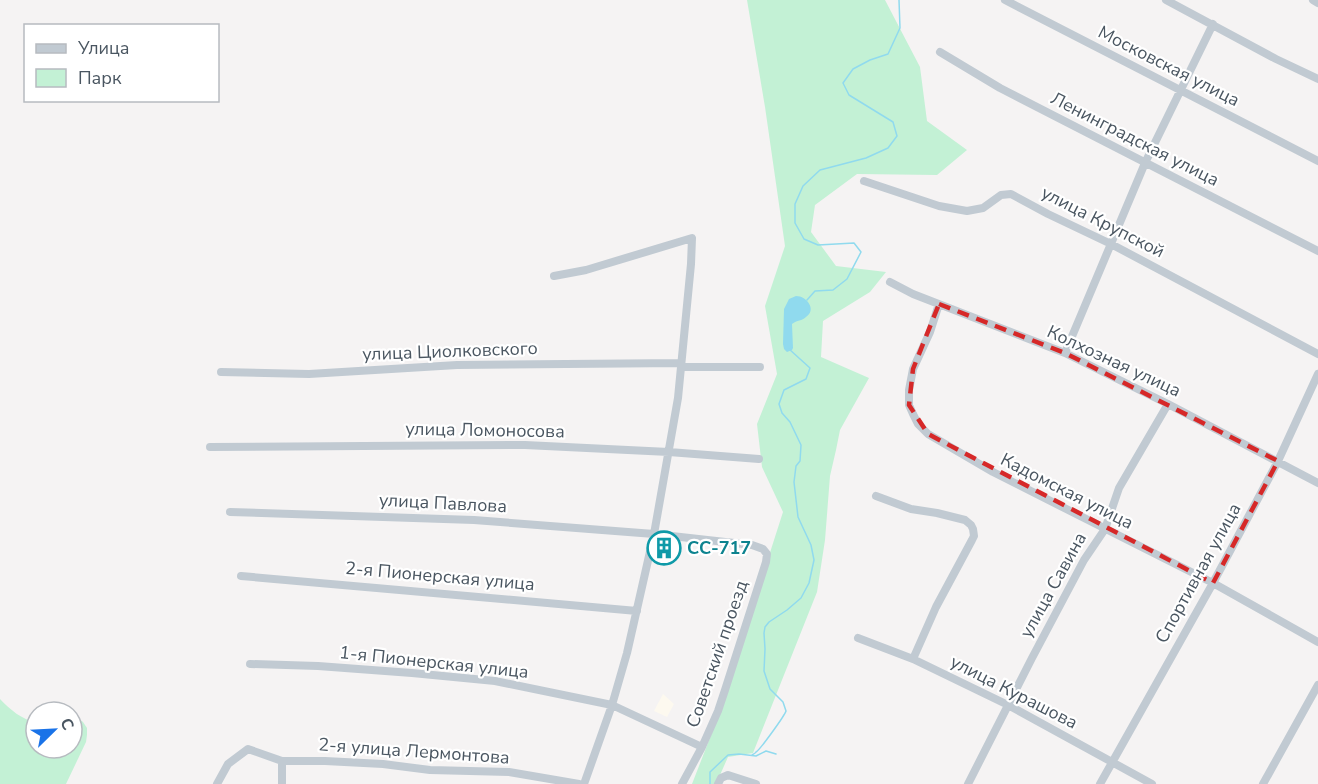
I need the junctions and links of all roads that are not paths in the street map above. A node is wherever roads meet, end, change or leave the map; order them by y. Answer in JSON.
{"nodes":[{"id":1,"x":1005,"y":0,"type":"edge"},
{"id":2,"x":1166,"y":0,"type":"edge"},
{"id":3,"x":1313,"y":0,"type":"edge"},
{"id":4,"x":1318,"y":3,"type":"edge"},
{"id":5,"x":1213,"y":24,"type":"junction"},
{"id":6,"x":940,"y":52,"type":"dead end"},
{"id":7,"x":1318,"y":79,"type":"edge"},
{"id":8,"x":1182,"y":90,"type":"junction"},
{"id":9,"x":1318,"y":161,"type":"edge"},
{"id":10,"x":1145,"y":163,"type":"junction"},
{"id":11,"x":864,"y":181,"type":"dead end"},
{"id":12,"x":1111,"y":244,"type":"junction"},
{"id":13,"x":1318,"y":251,"type":"edge"},
{"id":14,"x":554,"y":276,"type":"dead end"},
{"id":15,"x":890,"y":282,"type":"dead end"},
{"id":16,"x":939,"y":304,"type":"junction"},
{"id":17,"x":1065,"y":353,"type":"junction"},
{"id":18,"x":1318,"y":354,"type":"edge"},
{"id":19,"x":681,"y":365,"type":"junction"},
{"id":20,"x":760,"y":367,"type":"dead end"},
{"id":21,"x":221,"y":372,"type":"dead end"},
{"id":22,"x":1318,"y":374,"type":"edge"},
{"id":23,"x":1168,"y":404,"type":"junction"},
{"id":24,"x":210,"y":447,"type":"dead end"},
{"id":25,"x":669,"y":452,"type":"junction"},
{"id":26,"x":759,"y":459,"type":"dead end"},
{"id":27,"x":1278,"y":461,"type":"junction"},
{"id":28,"x":1318,"y":483,"type":"edge"},
{"id":29,"x":876,"y":496,"type":"dead end"},
{"id":30,"x":230,"y":512,"type":"dead end"},
{"id":31,"x":1105,"y":529,"type":"junction"},
{"id":32,"x":654,"y":534,"type":"junction"},
{"id":33,"x":241,"y":576,"type":"dead end"},
{"id":34,"x":1213,"y":583,"type":"junction"},
{"id":35,"x":637,"y":611,"type":"junction"},
{"id":36,"x":858,"y":638,"type":"dead end"},
{"id":37,"x":1318,"y":642,"type":"edge"},
{"id":38,"x":913,"y":659,"type":"junction"},
{"id":39,"x":250,"y":664,"type":"dead end"},
{"id":40,"x":1318,"y":685,"type":"edge"},
{"id":41,"x":612,"y":705,"type":"junction"},
{"id":42,"x":1008,"y":705,"type":"junction"},
{"id":43,"x":702,"y":747,"type":"junction"},
{"id":44,"x":282,"y":761,"type":"junction"},
{"id":45,"x":1112,"y":763,"type":"junction"},
{"id":46,"x":217,"y":784,"type":"edge"},
{"id":47,"x":282,"y":784,"type":"edge"},
{"id":48,"x":579,"y":784,"type":"edge"},
{"id":49,"x":584,"y":784,"type":"edge"},
{"id":50,"x":682,"y":784,"type":"edge"},
{"id":51,"x":718,"y":784,"type":"edge"},
{"id":52,"x":756,"y":784,"type":"edge"},
{"id":53,"x":968,"y":784,"type":"edge"},
{"id":54,"x":1100,"y":784,"type":"edge"},
{"id":55,"x":1152,"y":784,"type":"edge"},
{"id":56,"x":1263,"y":784,"type":"edge"}],
"edges":[{"from":1,"to":8,"type":"street","name":"Московская улица"},
{"from":2,"to":5,"type":"street"},
{"from":3,"to":4,"type":"street"},
{"from":5,"to":7,"type":"street"},
{"from":5,"to":8,"type":"street"},
{"from":6,"to":10,"type":"street","name":"Ленинградская улица"},
{"from":8,"to":9,"type":"street","name":"Московская улица"},
{"from":8,"to":10,"type":"street"},
{"from":10,"to":12,"type":"street"},
{"from":10,"to":13,"type":"street","name":"Ленинградская улица"},
{"from":11,"to":12,"type":"street","name":"улица Крупской"},
{"from":12,"to":17,"type":"street"},
{"from":12,"to":18,"type":"street","name":"улица Крупской"},
{"from":14,"to":19,"type":"street"},
{"from":15,"to":16,"type":"street","name":"Колхозная улица"},
{"from":16,"to":17,"type":"street","name":"Колхозная улица"},
{"from":16,"to":31,"type":"street","name":"Кадомская улица"},
{"from":17,"to":23,"type":"street","name":"Колхозная улица"},
{"from":19,"to":20,"type":"street","name":"улица Циолковского"},
{"from":19,"to":21,"type":"street","name":"улица Циолковского"},
{"from":19,"to":25,"type":"street"},
{"from":22,"to":27,"type":"street","name":"Спортивная улица"},
{"from":23,"to":27,"type":"street","name":"Колхозная улица"},
{"from":23,"to":31,"type":"street","name":"улица Савина"},
{"from":24,"to":25,"type":"street","name":"улица Ломоносова"},
{"from":25,"to":26,"type":"street","name":"улица Ломоносова"},
{"from":25,"to":32,"type":"street"},
{"from":27,"to":28,"type":"street","name":"Колхозная улица"},
{"from":27,"to":34,"type":"street","name":"Спортивная улица"},
{"from":29,"to":38,"type":"street"},
{"from":30,"to":32,"type":"street","name":"улица Павлова"},
{"from":31,"to":34,"type":"street","name":"Кадомская улица"},
{"from":31,"to":42,"type":"street","name":"улица Савина"},
{"from":32,"to":35,"type":"street"},
{"from":32,"to":43,"type":"street","name":"Советский проезд"},
{"from":33,"to":35,"type":"street","name":"2-я Пионерская улица"},
{"from":34,"to":37,"type":"street","name":"Кадомская улица"},
{"from":34,"to":45,"type":"street","name":"Спортивная улица"},
{"from":35,"to":41,"type":"street"},
{"from":36,"to":38,"type":"street","name":"улица Курашова"},
{"from":38,"to":42,"type":"street","name":"улица Курашова"},
{"from":39,"to":41,"type":"street","name":"1-я Пионерская улица"},
{"from":40,"to":56,"type":"street"},
{"from":41,"to":43,"type":"street","name":"Советский проезд"},
{"from":41,"to":49,"type":"street"},
{"from":42,"to":45,"type":"street","name":"улица Курашова"},
{"from":42,"to":53,"type":"street","name":"улица Савина"},
{"from":43,"to":50,"type":"street"},
{"from":44,"to":46,"type":"street","name":"2-я улица Лермонтова"},
{"from":44,"to":47,"type":"street"},
{"from":44,"to":48,"type":"street","name":"2-я улица Лермонтова"},
{"from":45,"to":54,"type":"street","name":"Спортивная улица"},
{"from":45,"to":55,"type":"street","name":"улица Курашова"},
{"from":51,"to":52,"type":"street"}]}
